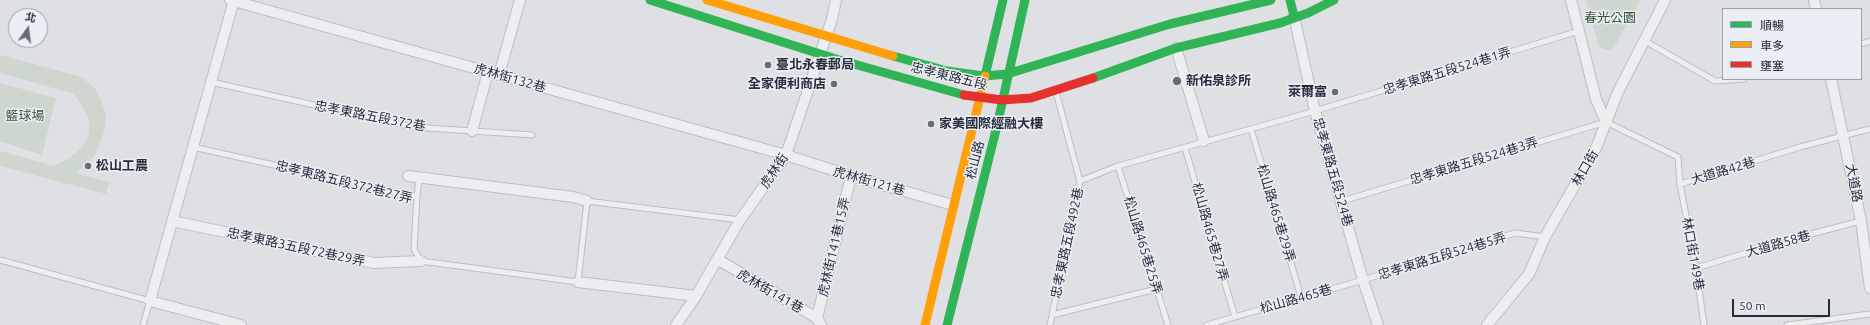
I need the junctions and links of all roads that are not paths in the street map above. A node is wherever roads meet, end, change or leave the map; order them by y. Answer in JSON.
{"nodes":[{"id":1,"x":233,"y":0,"type":"edge"},
{"id":2,"x":520,"y":0,"type":"edge"},
{"id":3,"x":650,"y":0,"type":"edge"},
{"id":4,"x":707,"y":0,"type":"edge"},
{"id":5,"x":836,"y":0,"type":"edge"},
{"id":6,"x":1003,"y":0,"type":"edge"},
{"id":7,"x":1024,"y":0,"type":"edge"},
{"id":8,"x":1271,"y":0,"type":"edge"},
{"id":9,"x":1290,"y":0,"type":"edge"},
{"id":10,"x":1334,"y":0,"type":"edge"},
{"id":11,"x":1571,"y":0,"type":"edge"},
{"id":12,"x":1665,"y":0,"type":"edge"},
{"id":13,"x":1294,"y":16,"type":"junction"},
{"id":14,"x":1579,"y":31,"type":"junction"},
{"id":15,"x":826,"y":37,"type":"junction"},
{"id":16,"x":1645,"y":41,"type":"junction"},
{"id":17,"x":1176,"y":48,"type":"junction"},
{"id":18,"x":820,"y":54,"type":"junction"},
{"id":19,"x":488,"y":72,"type":"junction"},
{"id":20,"x":1007,"y":74,"type":"junction"},
{"id":21,"x":499,"y":75,"type":"junction"},
{"id":22,"x":984,"y":76,"type":"junction"},
{"id":23,"x":1730,"y":80,"type":"edge"},
{"id":24,"x":1831,"y":80,"type":"edge"},
{"id":25,"x":211,"y":82,"type":"junction"},
{"id":26,"x":1056,"y":91,"type":"junction"},
{"id":27,"x":979,"y":98,"type":"junction"},
{"id":28,"x":1002,"y":100,"type":"junction"},
{"id":29,"x":1315,"y":111,"type":"junction"},
{"id":30,"x":1606,"y":122,"type":"junction"},
{"id":31,"x":1251,"y":129,"type":"junction"},
{"id":32,"x":1870,"y":129,"type":"edge"},
{"id":33,"x":472,"y":131,"type":"junction"},
{"id":34,"x":532,"y":135,"type":"dead end"},
{"id":35,"x":1844,"y":136,"type":"junction"},
{"id":36,"x":1204,"y":141,"type":"junction"},
{"id":37,"x":193,"y":146,"type":"junction"},
{"id":38,"x":1185,"y":148,"type":"junction"},
{"id":39,"x":786,"y":155,"type":"junction"},
{"id":40,"x":1118,"y":166,"type":"junction"},
{"id":41,"x":408,"y":176,"type":"dead end"},
{"id":42,"x":851,"y":176,"type":"junction"},
{"id":43,"x":418,"y":178,"type":"junction"},
{"id":44,"x":1080,"y":181,"type":"junction"},
{"id":45,"x":1680,"y":184,"type":"junction"},
{"id":46,"x":417,"y":197,"type":"junction"},
{"id":47,"x":587,"y":201,"type":"junction"},
{"id":48,"x":1342,"y":201,"type":"junction"},
{"id":49,"x":952,"y":205,"type":"junction"},
{"id":50,"x":740,"y":220,"type":"junction"},
{"id":51,"x":172,"y":221,"type":"junction"},
{"id":52,"x":1864,"y":225,"type":"edge"},
{"id":53,"x":1545,"y":237,"type":"junction"},
{"id":54,"x":717,"y":259,"type":"junction"},
{"id":55,"x":0,"y":260,"type":"edge"},
{"id":56,"x":421,"y":261,"type":"junction"},
{"id":57,"x":1696,"y":268,"type":"junction"},
{"id":58,"x":1362,"y":280,"type":"junction"},
{"id":59,"x":578,"y":282,"type":"junction"},
{"id":60,"x":1156,"y":288,"type":"junction"},
{"id":61,"x":1870,"y":288,"type":"edge"},
{"id":62,"x":696,"y":296,"type":"junction"},
{"id":63,"x":1301,"y":297,"type":"junction"},
{"id":64,"x":150,"y":301,"type":"junction"},
{"id":65,"x":1870,"y":314,"type":"edge"},
{"id":66,"x":1052,"y":315,"type":"junction"},
{"id":67,"x":1235,"y":317,"type":"junction"},
{"id":68,"x":819,"y":321,"type":"edge"},
{"id":69,"x":143,"y":325,"type":"edge"},
{"id":70,"x":241,"y":325,"type":"edge"},
{"id":71,"x":676,"y":325,"type":"edge"},
{"id":72,"x":925,"y":325,"type":"edge"},
{"id":73,"x":947,"y":325,"type":"edge"},
{"id":74,"x":1050,"y":325,"type":"edge"},
{"id":75,"x":1168,"y":325,"type":"edge"},
{"id":76,"x":1207,"y":325,"type":"edge"},
{"id":77,"x":1378,"y":325,"type":"edge"},
{"id":78,"x":1487,"y":325,"type":"edge"},
{"id":79,"x":1704,"y":325,"type":"edge"},
{"id":80,"x":1787,"y":325,"type":"edge"}],
"edges":[{"from":1,"to":19,"type":"street","name":"虎林街132巷"},
{"from":1,"to":25,"type":"street"},
{"from":2,"to":21,"type":"street"},
{"from":3,"to":18,"type":"main road","name":"忠孝東路五段"},
{"from":4,"to":15,"type":"main road","name":"忠孝東路五段"},
{"from":5,"to":15,"type":"street","name":"虎林街"},
{"from":6,"to":22,"type":"main road","name":"松山路"},
{"from":7,"to":20,"type":"main road","name":"松山路"},
{"from":8,"to":20,"type":"main road","name":"忠孝東路五段"},
{"from":9,"to":13,"type":"main road"},
{"from":10,"to":13,"type":"main road","name":"忠孝東路五段"},
{"from":11,"to":14,"type":"street"},
{"from":12,"to":16,"type":"street","name":"林口街"},
{"from":13,"to":17,"type":"main road","name":"忠孝東路五段"},
{"from":13,"to":29,"type":"street","name":"忠孝東路五段524巷"},
{"from":14,"to":29,"type":"lane","name":"忠孝東路五段524巷1弄"},
{"from":14,"to":30,"type":"street"},
{"from":15,"to":18,"type":"street","name":"虎林街"},
{"from":15,"to":22,"type":"main road","name":"忠孝東路五段"},
{"from":16,"to":23,"type":"lane"},
{"from":16,"to":30,"type":"street","name":"林口街"},
{"from":17,"to":26,"type":"main road","name":"忠孝東路五段"},
{"from":17,"to":36,"type":"street"},
{"from":18,"to":27,"type":"main road","name":"忠孝東路五段"},
{"from":18,"to":39,"type":"street","name":"虎林街"},
{"from":19,"to":21,"type":"street","name":"虎林街132巷"},
{"from":19,"to":33,"type":"street"},
{"from":20,"to":22,"type":"main road","name":"忠孝東路五段"},
{"from":20,"to":28,"type":"main road","name":"松山路"},
{"from":21,"to":39,"type":"street","name":"虎林街132巷"},
{"from":22,"to":27,"type":"main road","name":"松山路"},
{"from":24,"to":35,"type":"street","name":"大道路"},
{"from":25,"to":33,"type":"lane","name":"忠孝東路五段372巷"},
{"from":25,"to":37,"type":"street"},
{"from":26,"to":28,"type":"main road","name":"忠孝東路五段"},
{"from":26,"to":44,"type":"lane","name":"忠孝東路五段492巷"},
{"from":27,"to":28,"type":"main road","name":"忠孝東路五段"},
{"from":27,"to":49,"type":"main road","name":"松山路"},
{"from":28,"to":73,"type":"main road","name":"松山路"},
{"from":29,"to":31,"type":"lane","name":"忠孝東路五段524巷1弄"},
{"from":29,"to":48,"type":"street","name":"忠孝東路五段524巷"},
{"from":30,"to":45,"type":"lane","name":"大道路42巷"},
{"from":30,"to":48,"type":"lane","name":"忠孝東路五段524巷3弄"},
{"from":30,"to":53,"type":"street","name":"林口街"},
{"from":31,"to":36,"type":"lane","name":"忠孝東路五段524巷1弄"},
{"from":31,"to":63,"type":"lane","name":"松山路465巷29弄"},
{"from":32,"to":35,"type":"lane","name":"大道路42巷"},
{"from":33,"to":34,"type":"lane","name":"忠孝東路五段372巷"},
{"from":35,"to":45,"type":"lane","name":"大道路42巷"},
{"from":35,"to":52,"type":"street","name":"大道路"},
{"from":36,"to":38,"type":"lane","name":"忠孝東路五段524巷1弄"},
{"from":37,"to":46,"type":"lane","name":"忠孝東路五段372巷27弄"},
{"from":37,"to":51,"type":"street"},
{"from":38,"to":40,"type":"lane","name":"忠孝東路五段524巷1弄"},
{"from":38,"to":67,"type":"lane","name":"松山路465巷27弄"},
{"from":39,"to":42,"type":"street","name":"虎林街121巷"},
{"from":39,"to":50,"type":"street","name":"虎林街"},
{"from":40,"to":44,"type":"lane","name":"忠孝東路五段524巷1弄"},
{"from":40,"to":60,"type":"lane","name":"松山路465巷25弄"},
{"from":41,"to":43,"type":"street","name":"忠孝東路五段372巷27弄"},
{"from":42,"to":49,"type":"street","name":"虎林街121巷"},
{"from":42,"to":68,"type":"street","name":"虎林街141巷15弄"},
{"from":43,"to":46,"type":"lane"},
{"from":43,"to":47,"type":"street","name":"忠孝東路五段372巷27弄"},
{"from":44,"to":66,"type":"lane","name":"忠孝東路五段492巷"},
{"from":45,"to":57,"type":"lane","name":"林口街149巷"},
{"from":46,"to":56,"type":"lane","name":"忠孝東路五段372巷27弄"},
{"from":47,"to":50,"type":"lane","name":"忠孝東路五段372巷27弄"},
{"from":47,"to":59,"type":"lane"},
{"from":48,"to":58,"type":"street","name":"忠孝東路五段524巷"},
{"from":49,"to":72,"type":"main road","name":"松山路"},
{"from":50,"to":54,"type":"street","name":"虎林街"},
{"from":51,"to":56,"type":"street","name":"忠孝東路3五段72巷29弄"},
{"from":51,"to":64,"type":"street"},
{"from":52,"to":57,"type":"lane","name":"大道路58巷"},
{"from":52,"to":61,"type":"street","name":"大道路"},
{"from":53,"to":58,"type":"lane","name":"忠孝東路五段524巷5弄"},
{"from":53,"to":78,"type":"street","name":"林口街"},
{"from":54,"to":62,"type":"street","name":"虎林街"},
{"from":54,"to":68,"type":"street","name":"虎林街141巷"},
{"from":55,"to":64,"type":"lane"},
{"from":56,"to":59,"type":"lane"},
{"from":57,"to":79,"type":"lane","name":"林口街149巷"},
{"from":58,"to":63,"type":"lane","name":"松山路465巷"},
{"from":58,"to":77,"type":"street","name":"忠孝東路五段524巷"},
{"from":59,"to":62,"type":"street"},
{"from":60,"to":66,"type":"lane"},
{"from":60,"to":75,"type":"lane","name":"松山路465巷25弄"},
{"from":62,"to":71,"type":"street","name":"虎林街"},
{"from":63,"to":67,"type":"lane","name":"松山路465巷"},
{"from":64,"to":69,"type":"lane"},
{"from":64,"to":70,"type":"street"},
{"from":65,"to":80,"type":"lane"},
{"from":66,"to":74,"type":"lane","name":"忠孝東路五段492巷"},
{"from":67,"to":76,"type":"lane","name":"松山路465巷"}]}
